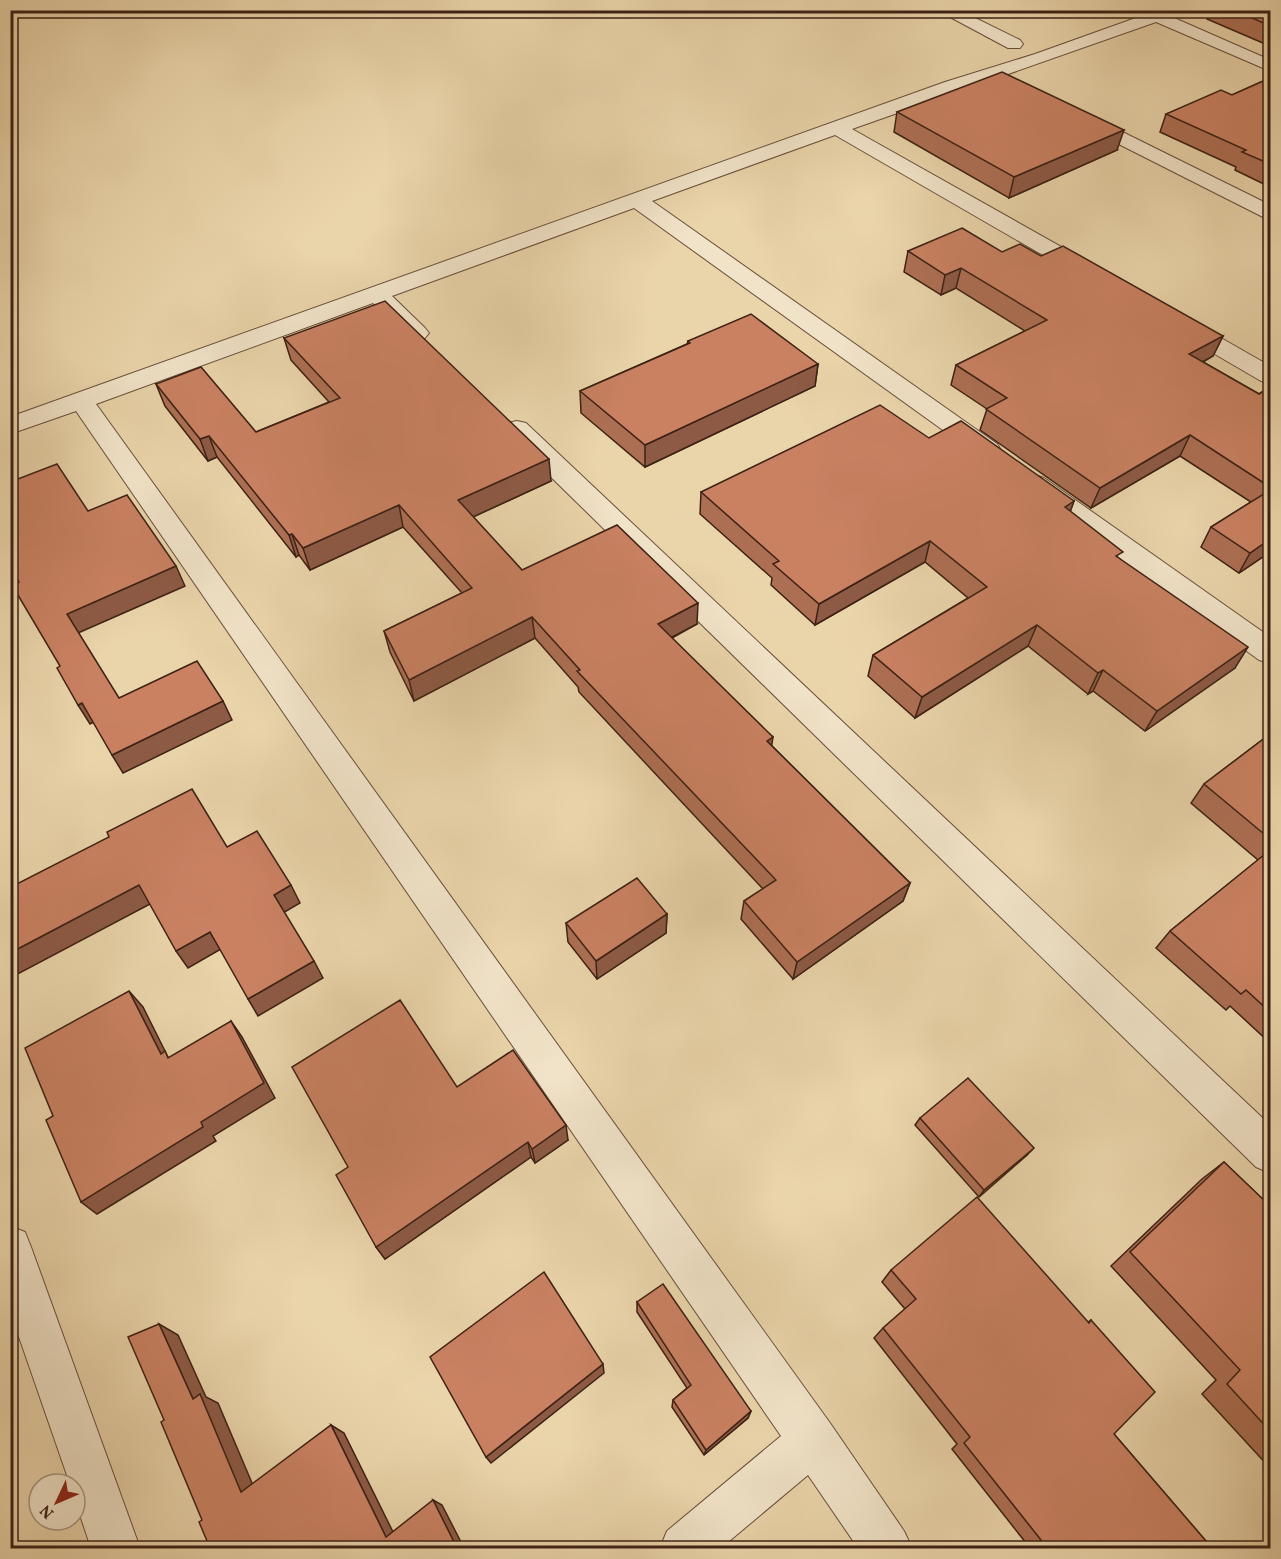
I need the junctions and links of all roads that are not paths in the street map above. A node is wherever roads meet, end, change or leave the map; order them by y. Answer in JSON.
{"nodes":[{"id":1,"x":945,"y":10,"type":"edge"},
{"id":2,"x":1175,"y":10,"type":"edge"},
{"id":3,"x":1158,"y":17,"type":"junction"},
{"id":4,"x":1270,"y":66,"type":"edge"},
{"id":5,"x":989,"y":70,"type":"junction"},
{"id":6,"x":1017,"y":84,"type":"edge"},
{"id":7,"x":1069,"y":111,"type":"edge"},
{"id":8,"x":839,"y":129,"type":"junction"},
{"id":9,"x":638,"y":201,"type":"junction"},
{"id":10,"x":1270,"y":213,"type":"edge"},
{"id":11,"x":1106,"y":282,"type":"edge"},
{"id":12,"x":377,"y":294,"type":"junction"},
{"id":13,"x":1158,"y":311,"type":"edge"},
{"id":14,"x":437,"y":352,"type":"edge"},
{"id":15,"x":1270,"y":376,"type":"edge"},
{"id":16,"x":81,"y":400,"type":"junction"},
{"id":17,"x":497,"y":410,"type":"edge"},
{"id":18,"x":10,"y":426,"type":"edge"},
{"id":19,"x":1270,"y":652,"type":"edge"},
{"id":20,"x":1270,"y":1153,"type":"edge"},
{"id":21,"x":10,"y":1247,"type":"edge"},
{"id":22,"x":813,"y":1440,"type":"junction"},
{"id":23,"x":116,"y":1548,"type":"edge"},
{"id":24,"x":684,"y":1548,"type":"edge"},
{"id":25,"x":887,"y":1548,"type":"edge"}],
"edges":[{"from":1,"to":5,"type":"street"},
{"from":2,"to":3,"type":"street"},
{"from":3,"to":4,"type":"street"},
{"from":3,"to":5,"type":"street"},
{"from":5,"to":6,"type":"street"},
{"from":5,"to":8,"type":"street"},
{"from":7,"to":10,"type":"street"},
{"from":8,"to":9,"type":"street"},
{"from":8,"to":11,"type":"street"},
{"from":9,"to":12,"type":"street"},
{"from":9,"to":19,"type":"street"},
{"from":12,"to":14,"type":"street"},
{"from":12,"to":16,"type":"street"},
{"from":13,"to":15,"type":"street"},
{"from":16,"to":18,"type":"street"},
{"from":16,"to":22,"type":"street"},
{"from":17,"to":20,"type":"street"},
{"from":21,"to":23,"type":"street"},
{"from":22,"to":24,"type":"street"},
{"from":22,"to":25,"type":"street"}]}
